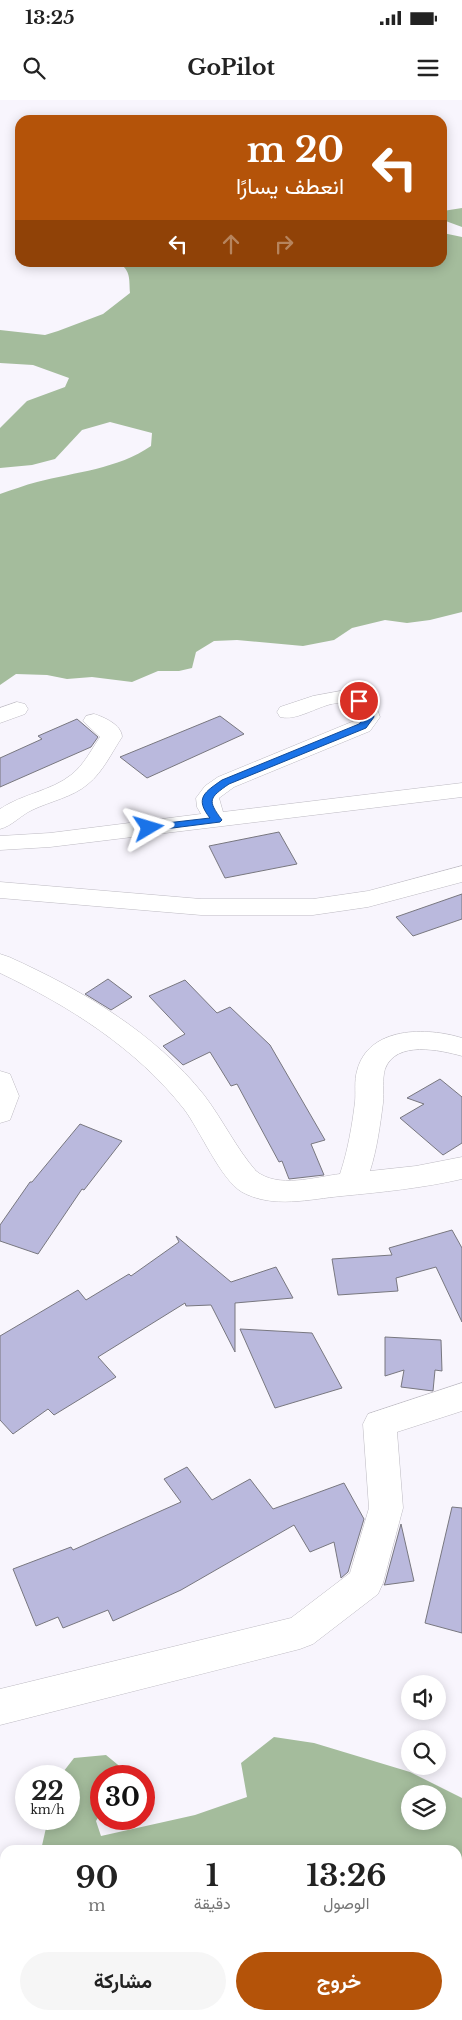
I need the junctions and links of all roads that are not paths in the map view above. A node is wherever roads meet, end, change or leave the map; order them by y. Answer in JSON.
{"nodes":[{"id":1,"x":288,"y":712,"type":"dead end"},
{"id":2,"x":94,"y":721,"type":"dead end"},
{"id":3,"x":462,"y":790,"type":"edge"},
{"id":4,"x":217,"y":820,"type":"junction"},
{"id":5,"x":1,"y":836,"type":"edge"},
{"id":6,"x":462,"y":874,"type":"edge"},
{"id":7,"x":0,"y":890,"type":"edge"},
{"id":8,"x":0,"y":963,"type":"edge"},
{"id":9,"x":462,"y":1047,"type":"edge"},
{"id":10,"x":0,"y":1081,"type":"edge"},
{"id":11,"x":0,"y":1113,"type":"edge"},
{"id":12,"x":462,"y":1168,"type":"edge"},
{"id":13,"x":351,"y":1184,"type":"junction"},
{"id":14,"x":462,"y":1397,"type":"edge"},
{"id":15,"x":0,"y":1707,"type":"edge"}],
"edges":[{"from":1,"to":4,"type":"street"},
{"from":2,"to":5,"type":"street"},
{"from":3,"to":4,"type":"street"},
{"from":4,"to":5,"type":"street"},
{"from":6,"to":7,"type":"street"},
{"from":8,"to":13,"type":"street"},
{"from":9,"to":13,"type":"street"},
{"from":10,"to":11,"type":"street"},
{"from":12,"to":13,"type":"street"},
{"from":14,"to":15,"type":"street"}]}
